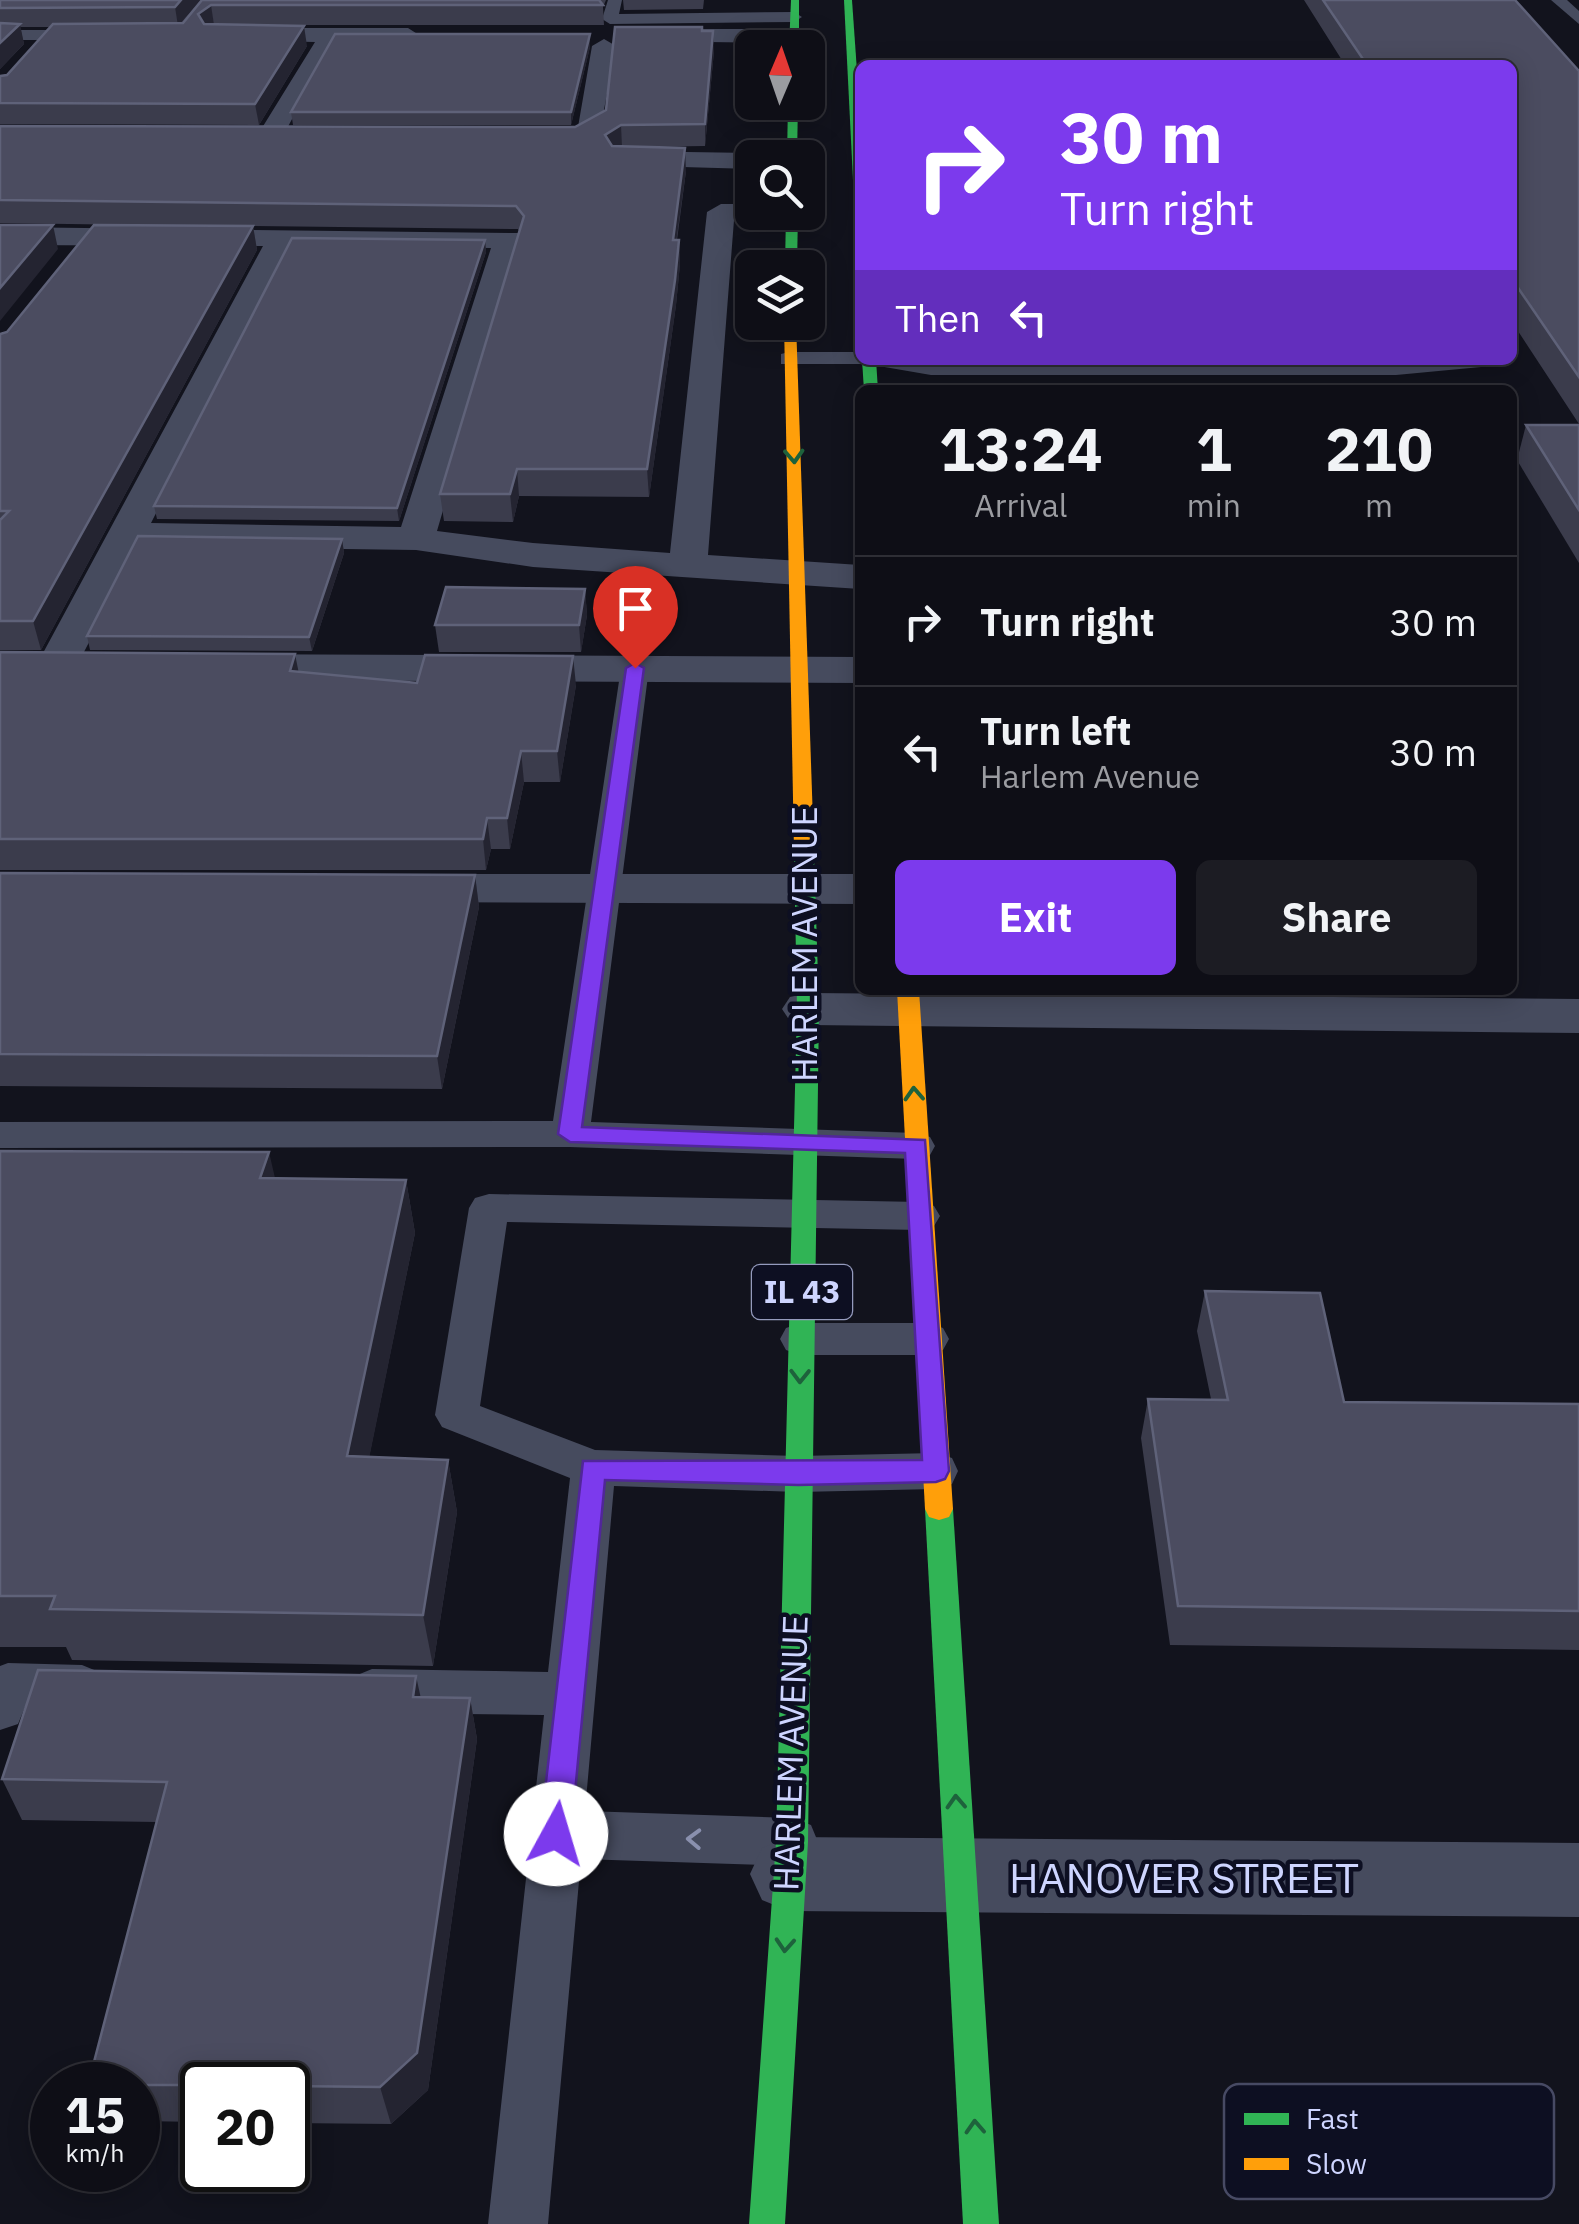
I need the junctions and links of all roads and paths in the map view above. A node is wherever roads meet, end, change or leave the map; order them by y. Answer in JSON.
{"nodes":[{"id":1,"x":616,"y":0,"type":"edge"},
{"id":2,"x":1558,"y":0,"type":"edge"},
{"id":3,"x":849,"y":1,"type":"edge"},
{"id":4,"x":729,"y":18,"type":"edge"},
{"id":5,"x":1579,"y":19,"type":"edge"},
{"id":6,"x":794,"y":25,"type":"edge"},
{"id":7,"x":0,"y":35,"type":"edge"},
{"id":8,"x":111,"y":35,"type":"edge"},
{"id":9,"x":216,"y":35,"type":"edge"},
{"id":10,"x":432,"y":36,"type":"edge"},
{"id":11,"x":324,"y":45,"type":"edge"},
{"id":12,"x":855,"y":110,"type":"edge"},
{"id":13,"x":308,"y":136,"type":"edge"},
{"id":14,"x":500,"y":136,"type":"edge"},
{"id":15,"x":622,"y":159,"type":"edge"},
{"id":16,"x":735,"y":160,"type":"edge"},
{"id":17,"x":735,"y":212,"type":"edge"},
{"id":18,"x":0,"y":236,"type":"edge"},
{"id":19,"x":88,"y":236,"type":"junction"},
{"id":20,"x":282,"y":237,"type":"junction"},
{"id":21,"x":66,"y":264,"type":"edge"},
{"id":22,"x":790,"y":340,"type":"edge"},
{"id":23,"x":790,"y":359,"type":"junction"},
{"id":24,"x":855,"y":359,"type":"edge"},
{"id":25,"x":909,"y":365,"type":"edge"},
{"id":26,"x":1428,"y":365,"type":"edge"},
{"id":27,"x":126,"y":534,"type":"junction"},
{"id":28,"x":416,"y":538,"type":"junction"},
{"id":29,"x":688,"y":568,"type":"junction"},
{"id":30,"x":799,"y":570,"type":"junction"},
{"id":31,"x":855,"y":577,"type":"edge"},
{"id":32,"x":58,"y":666,"type":"edge"},
{"id":33,"x":176,"y":666,"type":"edge"},
{"id":34,"x":635,"y":668,"type":"junction"},
{"id":35,"x":802,"y":668,"type":"junction"},
{"id":36,"x":855,"y":670,"type":"edge"},
{"id":37,"x":352,"y":888,"type":"edge"},
{"id":38,"x":606,"y":888,"type":"junction"},
{"id":39,"x":855,"y":889,"type":"edge"},
{"id":40,"x":806,"y":890,"type":"junction"},
{"id":41,"x":908,"y":1001,"type":"edge"},
{"id":42,"x":808,"y":1009,"type":"junction"},
{"id":43,"x":1579,"y":1016,"type":"edge"},
{"id":44,"x":570,"y":1134,"type":"junction"},
{"id":45,"x":0,"y":1135,"type":"edge"},
{"id":46,"x":804,"y":1140,"type":"junction"},
{"id":47,"x":916,"y":1146,"type":"junction"},
{"id":48,"x":803,"y":1212,"type":"junction"},
{"id":49,"x":920,"y":1216,"type":"junction"},
{"id":50,"x":801,"y":1339,"type":"junction"},
{"id":51,"x":928,"y":1339,"type":"junction"},
{"id":52,"x":593,"y":1468,"type":"junction"},
{"id":53,"x":936,"y":1471,"type":"junction"},
{"id":54,"x":798,"y":1474,"type":"junction"},
{"id":55,"x":124,"y":1687,"type":"edge"},
{"id":56,"x":318,"y":1690,"type":"edge"},
{"id":57,"x":570,"y":1694,"type":"junction"},
{"id":58,"x":0,"y":1708,"type":"edge"},
{"id":59,"x":556,"y":1834,"type":"junction"},
{"id":60,"x":791,"y":1858,"type":"junction"},
{"id":61,"x":960,"y":1876,"type":"junction"},
{"id":62,"x":1579,"y":1880,"type":"edge"},
{"id":63,"x":518,"y":2224,"type":"edge"},
{"id":64,"x":767,"y":2224,"type":"edge"},
{"id":65,"x":981,"y":2224,"type":"edge"}],
"edges":[{"from":1,"to":4,"type":"lane"},
{"from":2,"to":5,"type":"lane"},
{"from":3,"to":12,"type":"main road"},
{"from":4,"to":6,"type":"street"},
{"from":4,"to":14,"type":"street"},
{"from":7,"to":8,"type":"lane"},
{"from":9,"to":10,"type":"street"},
{"from":11,"to":13,"type":"street"},
{"from":15,"to":16,"type":"street"},
{"from":17,"to":29,"type":"street"},
{"from":18,"to":19,"type":"street"},
{"from":19,"to":20,"type":"street"},
{"from":19,"to":21,"type":"street"},
{"from":20,"to":27,"type":"street"},
{"from":20,"to":28,"type":"street"},
{"from":22,"to":23,"type":"main road","name":"HARLEM AVENUE","number":"IL 43"},
{"from":23,"to":24,"type":"lane"},
{"from":23,"to":30,"type":"main road","name":"HARLEM AVENUE","number":"IL 43","one_way":true},
{"from":25,"to":26,"type":"lane"},
{"from":27,"to":28,"type":"street"},
{"from":27,"to":32,"type":"street"},
{"from":28,"to":29,"type":"street"},
{"from":29,"to":30,"type":"street"},
{"from":30,"to":31,"type":"street"},
{"from":30,"to":35,"type":"main road","name":"HARLEM AVENUE","number":"IL 43"},
{"from":33,"to":34,"type":"street"},
{"from":34,"to":35,"type":"street"},
{"from":34,"to":38,"type":"lane"},
{"from":35,"to":36,"type":"street"},
{"from":35,"to":40,"type":"main road","name":"HARLEM AVENUE","number":"IL 43"},
{"from":37,"to":38,"type":"street"},
{"from":38,"to":40,"type":"street"},
{"from":38,"to":44,"type":"lane"},
{"from":39,"to":40,"type":"street"},
{"from":40,"to":42,"type":"main road","name":"HARLEM AVENUE","number":"IL 43"},
{"from":41,"to":42,"type":"street"},
{"from":41,"to":43,"type":"street"},
{"from":47,"to":41,"type":"main road","one_way":true},
{"from":42,"to":46,"type":"main road","name":"HARLEM AVENUE","number":"IL 43"},
{"from":44,"to":45,"type":"lane"},
{"from":44,"to":46,"type":"lane"},
{"from":46,"to":47,"type":"lane"},
{"from":46,"to":48,"type":"main road","name":"HARLEM AVENUE","number":"IL 43"},
{"from":47,"to":49,"type":"main road"},
{"from":48,"to":49,"type":"lane"},
{"from":48,"to":50,"type":"main road","name":"HARLEM AVENUE","number":"IL 43"},
{"from":48,"to":52,"type":"lane"},
{"from":49,"to":51,"type":"main road"},
{"from":50,"to":51,"type":"lane"},
{"from":50,"to":54,"type":"main road","name":"HARLEM AVENUE","number":"IL 43","one_way":true},
{"from":51,"to":53,"type":"main road"},
{"from":52,"to":54,"type":"lane"},
{"from":52,"to":57,"type":"lane"},
{"from":53,"to":54,"type":"lane"},
{"from":61,"to":53,"type":"main road","one_way":true},
{"from":54,"to":60,"type":"main road","name":"HARLEM AVENUE","number":"IL 43"},
{"from":55,"to":58,"type":"lane"},
{"from":56,"to":57,"type":"lane"},
{"from":57,"to":59,"type":"lane"},
{"from":60,"to":59,"type":"lane","one_way":true},
{"from":59,"to":63,"type":"lane"},
{"from":60,"to":61,"type":"street","name":"HANOVER STREET"},
{"from":60,"to":64,"type":"main road","name":"HARLEM AVENUE","number":"IL 43","one_way":true},
{"from":61,"to":62,"type":"street","name":"HANOVER STREET"},
{"from":65,"to":61,"type":"main road","one_way":true}]}
